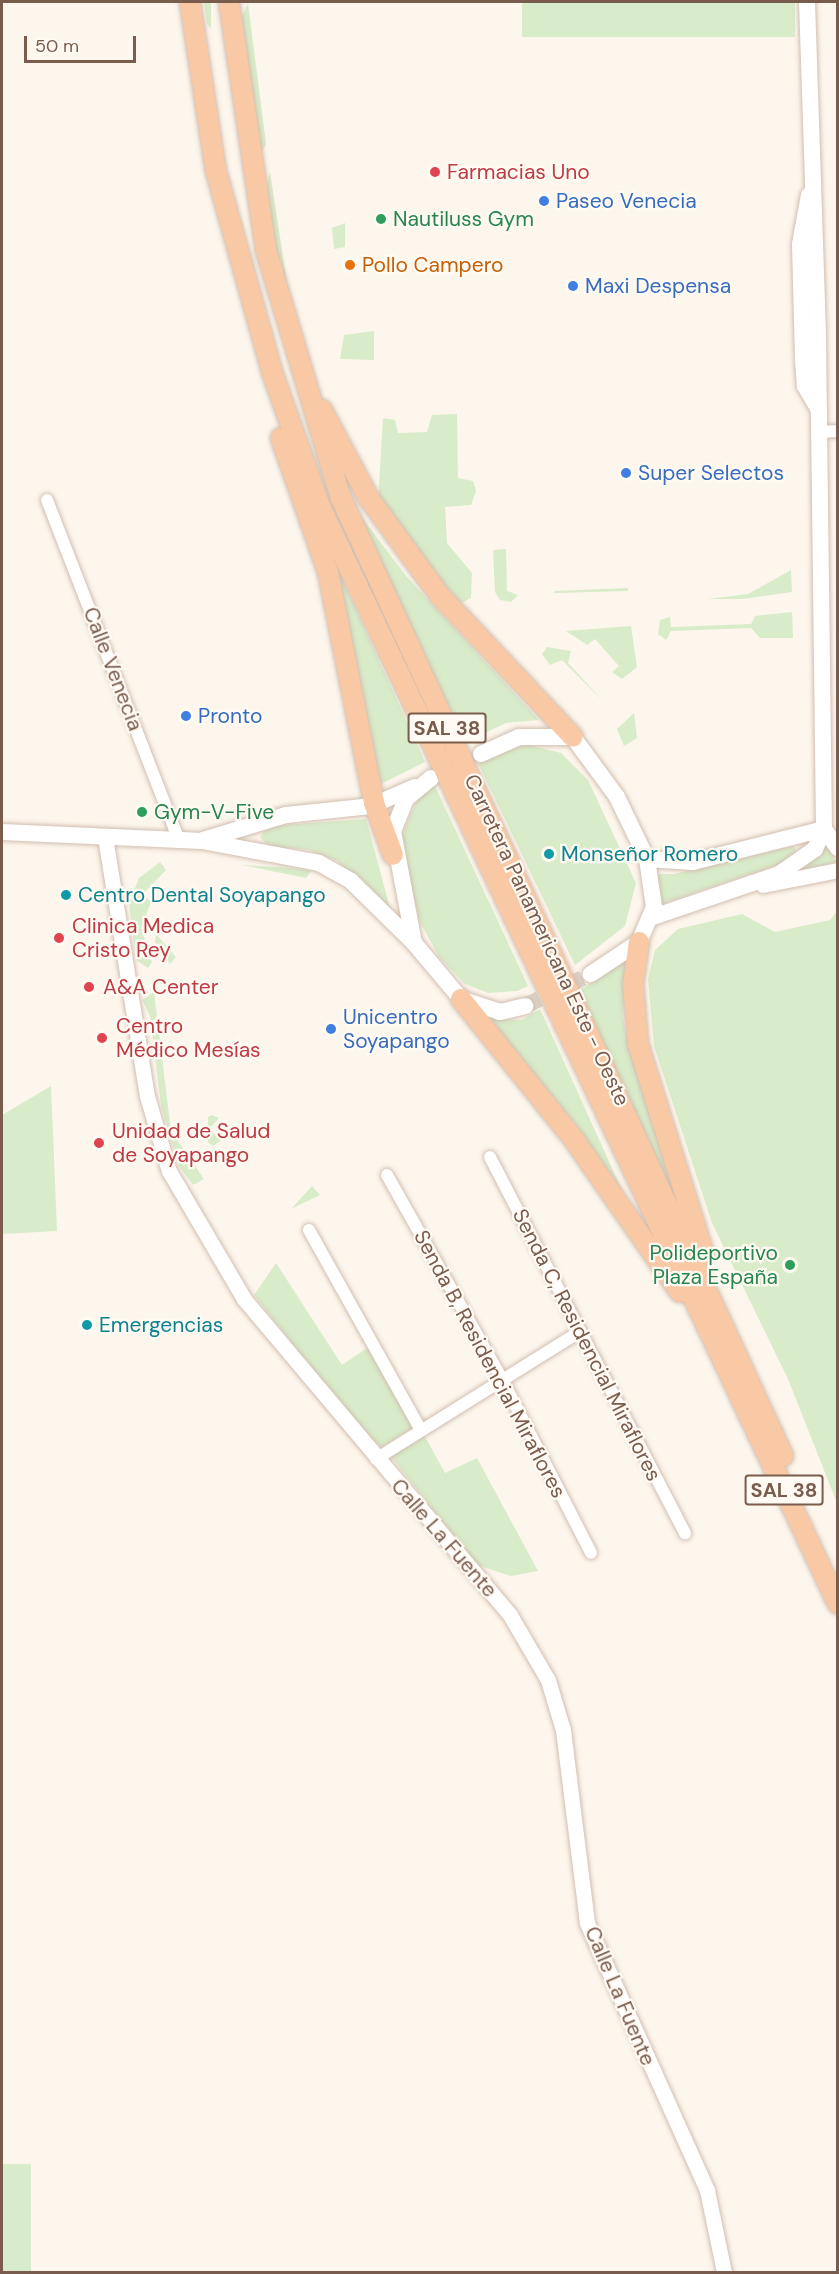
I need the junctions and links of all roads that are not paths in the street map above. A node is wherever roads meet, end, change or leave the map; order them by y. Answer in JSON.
{"nodes":[{"id":1,"x":190,"y":2,"type":"edge"},
{"id":2,"x":229,"y":2,"type":"edge"},
{"id":3,"x":807,"y":2,"type":"edge"},
{"id":4,"x":216,"y":171,"type":"junction"},
{"id":5,"x":813,"y":183,"type":"junction"},
{"id":6,"x":800,"y":244,"type":"junction"},
{"id":7,"x":283,"y":318,"type":"junction"},
{"id":8,"x":818,"y":333,"type":"junction"},
{"id":9,"x":819,"y":410,"type":"junction"},
{"id":10,"x":837,"y":431,"type":"edge"},
{"id":11,"x":819,"y":432,"type":"junction"},
{"id":12,"x":48,"y":500,"type":"dead end"},
{"id":13,"x":573,"y":737,"type":"junction"},
{"id":14,"x":482,"y":754,"type":"dead end"},
{"id":15,"x":374,"y":804,"type":"junction"},
{"id":16,"x":831,"y":828,"type":"edge"},
{"id":17,"x":2,"y":832,"type":"edge"},
{"id":18,"x":105,"y":837,"type":"junction"},
{"id":19,"x":179,"y":840,"type":"junction"},
{"id":20,"x":202,"y":841,"type":"junction"},
{"id":21,"x":837,"y":848,"type":"edge"},
{"id":22,"x":393,"y":855,"type":"junction"},
{"id":23,"x":647,"y":859,"type":"junction"},
{"id":24,"x":837,"y":870,"type":"edge"},
{"id":25,"x":737,"y":891,"type":"junction"},
{"id":26,"x":653,"y":916,"type":"junction"},
{"id":27,"x":639,"y":942,"type":"junction"},
{"id":28,"x":414,"y":943,"type":"junction"},
{"id":29,"x":591,"y":974,"type":"tunnel mouth"},
{"id":30,"x":461,"y":999,"type":"junction"},
{"id":31,"x":525,"y":1006,"type":"tunnel mouth"},
{"id":32,"x":490,"y":1157,"type":"dead end"},
{"id":33,"x":387,"y":1176,"type":"dead end"},
{"id":34,"x":309,"y":1230,"type":"dead end"},
{"id":35,"x":578,"y":1333,"type":"junction"},
{"id":36,"x":730,"y":1375,"type":"junction"},
{"id":37,"x":503,"y":1381,"type":"junction"},
{"id":38,"x":768,"y":1422,"type":"junction"},
{"id":39,"x":420,"y":1430,"type":"junction"},
{"id":40,"x":376,"y":1459,"type":"junction"},
{"id":41,"x":685,"y":1533,"type":"dead end"},
{"id":42,"x":591,"y":1553,"type":"dead end"},
{"id":43,"x":837,"y":1578,"type":"edge"},
{"id":44,"x":837,"y":1604,"type":"edge"},
{"id":45,"x":724,"y":2272,"type":"edge"}],
"edges":[{"from":1,"to":4,"type":"highway","name":"Carretera Panamericana Este - Oeste","number":"SAL 38"},
{"from":2,"to":7,"type":"highway","name":"Carretera Panamericana Este - Oeste","number":"SAL 38"},
{"from":3,"to":5,"type":"main road"},
{"from":4,"to":15,"type":"highway"},
{"from":4,"to":36,"type":"highway","name":"Carretera Panamericana Este - Oeste","number":"SAL 38"},
{"from":5,"to":6,"type":"main road"},
{"from":5,"to":8,"type":"main road"},
{"from":6,"to":8,"type":"main road"},
{"from":6,"to":9,"type":"main road"},
{"from":7,"to":13,"type":"highway"},
{"from":7,"to":38,"type":"highway","name":"Carretera Panamericana Este - Oeste","number":"SAL 38"},
{"from":8,"to":9,"type":"main road"},
{"from":9,"to":11,"type":"main road"},
{"from":10,"to":11,"type":"street"},
{"from":11,"to":16,"type":"main road"},
{"from":12,"to":19,"type":"street","name":"Calle Venecia"},
{"from":13,"to":14,"type":"main road"},
{"from":13,"to":23,"type":"main road"},
{"from":15,"to":20,"type":"main road"},
{"from":15,"to":22,"type":"highway"},
{"from":15,"to":22,"type":"main road"},
{"from":16,"to":21,"type":"main road"},
{"from":16,"to":23,"type":"main road"},
{"from":16,"to":25,"type":"main road"},
{"from":17,"to":18,"type":"main road"},
{"from":18,"to":19,"type":"main road"},
{"from":18,"to":40,"type":"street","name":"Calle La Fuente"},
{"from":19,"to":20,"type":"main road"},
{"from":20,"to":28,"type":"main road"},
{"from":22,"to":28,"type":"main road"},
{"from":23,"to":26,"type":"main road"},
{"from":24,"to":25,"type":"street"},
{"from":25,"to":26,"type":"main road"},
{"from":26,"to":27,"type":"main road"},
{"from":27,"to":29,"type":"main road"},
{"from":27,"to":38,"type":"highway"},
{"from":28,"to":30,"type":"main road"},
{"from":30,"to":31,"type":"main road"},
{"from":30,"to":36,"type":"highway"},
{"from":32,"to":35,"type":"street","name":"Senda C, Residencial Miraflores"},
{"from":33,"to":37,"type":"street","name":"Senda B, Residencial Miraflores"},
{"from":34,"to":39,"type":"street"},
{"from":35,"to":37,"type":"street"},
{"from":35,"to":41,"type":"street","name":"Senda C, Residencial Miraflores"},
{"from":36,"to":44,"type":"highway","number":"SAL 38"},
{"from":37,"to":39,"type":"street"},
{"from":37,"to":42,"type":"street","name":"Senda B, Residencial Miraflores"},
{"from":38,"to":43,"type":"highway","number":"SAL 38"},
{"from":39,"to":40,"type":"street"},
{"from":40,"to":45,"type":"street","name":"Calle La Fuente"}]}
